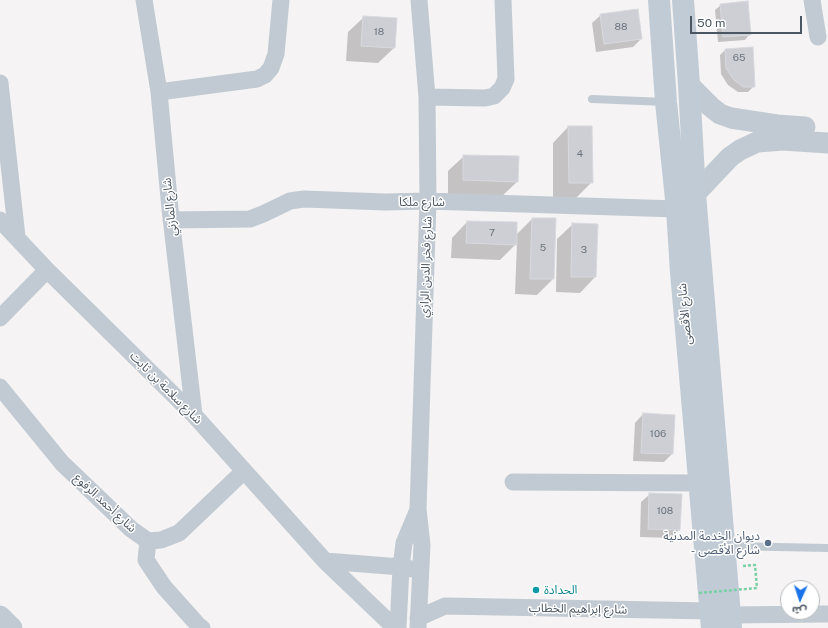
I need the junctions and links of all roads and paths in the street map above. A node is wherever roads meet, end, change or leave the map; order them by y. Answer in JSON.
{"nodes":[{"id":1,"x":144,"y":0,"type":"edge"},
{"id":2,"x":281,"y":0,"type":"edge"},
{"id":3,"x":419,"y":0,"type":"edge"},
{"id":4,"x":503,"y":0,"type":"edge"},
{"id":5,"x":659,"y":0,"type":"edge"},
{"id":6,"x":683,"y":0,"type":"edge"},
{"id":7,"x":812,"y":0,"type":"edge"},
{"id":8,"x":818,"y":37,"type":"dead end"},
{"id":9,"x":0,"y":83,"type":"edge"},
{"id":10,"x":689,"y":85,"type":"junction"},
{"id":11,"x":159,"y":92,"type":"junction"},
{"id":12,"x":427,"y":97,"type":"junction"},
{"id":13,"x":592,"y":99,"type":"dead end"},
{"id":14,"x":666,"y":102,"type":"junction"},
{"id":15,"x":828,"y":128,"type":"edge"},
{"id":16,"x":828,"y":142,"type":"edge"},
{"id":17,"x":695,"y":194,"type":"junction"},
{"id":18,"x":428,"y":201,"type":"junction"},
{"id":19,"x":677,"y":209,"type":"junction"},
{"id":20,"x":0,"y":220,"type":"edge"},
{"id":21,"x":171,"y":220,"type":"junction"},
{"id":22,"x":17,"y":237,"type":"junction"},
{"id":23,"x":48,"y":270,"type":"junction"},
{"id":24,"x":0,"y":318,"type":"edge"},
{"id":25,"x":0,"y":387,"type":"edge"},
{"id":26,"x":194,"y":415,"type":"junction"},
{"id":27,"x":244,"y":471,"type":"junction"},
{"id":28,"x":513,"y":482,"type":"dead end"},
{"id":29,"x":699,"y":483,"type":"junction"},
{"id":30,"x":418,"y":510,"type":"junction"},
{"id":31,"x":148,"y":541,"type":"junction"},
{"id":32,"x":724,"y":546,"type":"junction"},
{"id":33,"x":828,"y":548,"type":"edge"},
{"id":34,"x":325,"y":561,"type":"junction"},
{"id":35,"x":755,"y":565,"type":"dead end"},
{"id":36,"x":401,"y":567,"type":"junction"},
{"id":37,"x":420,"y":570,"type":"junction"},
{"id":38,"x":419,"y":591,"type":"junction"},
{"id":39,"x":699,"y":593,"type":"dead end"},
{"id":40,"x":445,"y":606,"type":"junction"},
{"id":41,"x":828,"y":614,"type":"edge"},
{"id":42,"x":0,"y":616,"type":"edge"},
{"id":43,"x":721,"y":621,"type":"edge"},
{"id":44,"x":418,"y":623,"type":"edge"},
{"id":45,"x":12,"y":628,"type":"edge"},
{"id":46,"x":202,"y":628,"type":"edge"},
{"id":47,"x":397,"y":628,"type":"edge"}],
"edges":[{"from":1,"to":11,"type":"street","name":"شارع المازني"},
{"from":2,"to":11,"type":"street"},
{"from":3,"to":12,"type":"street","name":"شارع فخر الدين الرازي"},
{"from":4,"to":12,"type":"street"},
{"from":5,"to":14,"type":"main road","name":"شارع الأقصى"},
{"from":6,"to":10,"type":"main road","name":"شارع الأقصى"},
{"from":7,"to":8,"type":"street"},
{"from":9,"to":22,"type":"street"},
{"from":10,"to":15,"type":"street"},
{"from":10,"to":17,"type":"main road","name":"شارع الأقصى"},
{"from":11,"to":21,"type":"street","name":"شارع المازني"},
{"from":12,"to":18,"type":"street","name":"شارع فخر الدين الرازي"},
{"from":13,"to":14,"type":"lane"},
{"from":14,"to":19,"type":"main road","name":"شارع الأقصى"},
{"from":16,"to":17,"type":"street"},
{"from":17,"to":32,"type":"main road","name":"شارع الأقصى"},
{"from":18,"to":19,"type":"street","name":"شارع ملكا"},
{"from":18,"to":21,"type":"street","name":"شارع ملكا"},
{"from":18,"to":30,"type":"street","name":"شارع فخر الدين الرازي"},
{"from":19,"to":29,"type":"main road","name":"شارع الأقصى"},
{"from":20,"to":22,"type":"street","name":"شارع سلامة بن ثابت"},
{"from":21,"to":26,"type":"street","name":"شارع المازني"},
{"from":22,"to":23,"type":"street","name":"شارع سلامة بن ثابت"},
{"from":23,"to":24,"type":"street"},
{"from":23,"to":26,"type":"street","name":"شارع سلامة بن ثابت"},
{"from":25,"to":31,"type":"street","name":"شارع أحمد الرفوع"},
{"from":26,"to":27,"type":"street","name":"شارع سلامة بن ثابت"},
{"from":27,"to":31,"type":"street","name":"شارع أحمد الرفوع"},
{"from":27,"to":34,"type":"street","name":"شارع سلامة بن ثابت"},
{"from":28,"to":29,"type":"street"},
{"from":29,"to":43,"type":"main road","name":"شارع الأقصى"},
{"from":30,"to":36,"type":"street","name":"شارع فخر الدين الرازي"},
{"from":30,"to":37,"type":"street","name":"شارع فخر الدين الرازي"},
{"from":31,"to":46,"type":"street"},
{"from":32,"to":33,"type":"lane"},
{"from":32,"to":43,"type":"main road","name":"شارع الأقصى"},
{"from":34,"to":36,"type":"street"},
{"from":34,"to":47,"type":"street","name":"شارع سلامة بن ثابت"},
{"from":35,"to":39,"type":"path","bridge":true},
{"from":36,"to":37,"type":"street"},
{"from":36,"to":47,"type":"street","name":"شارع فخر الدين الرازي"},
{"from":37,"to":38,"type":"street","name":"شارع فخر الدين الرازي"},
{"from":38,"to":40,"type":"street","name":"شارع إبراهيم الخطاب"},
{"from":38,"to":44,"type":"street","name":"شارع فخر الدين الرازي"},
{"from":40,"to":43,"type":"street","name":"شارع إبراهيم الخطاب"},
{"from":40,"to":44,"type":"street","name":"شارع إبراهيم الخطاب"},
{"from":41,"to":43,"type":"street","name":"شارع إبراهيم الخطاب"},
{"from":42,"to":45,"type":"street"}]}
